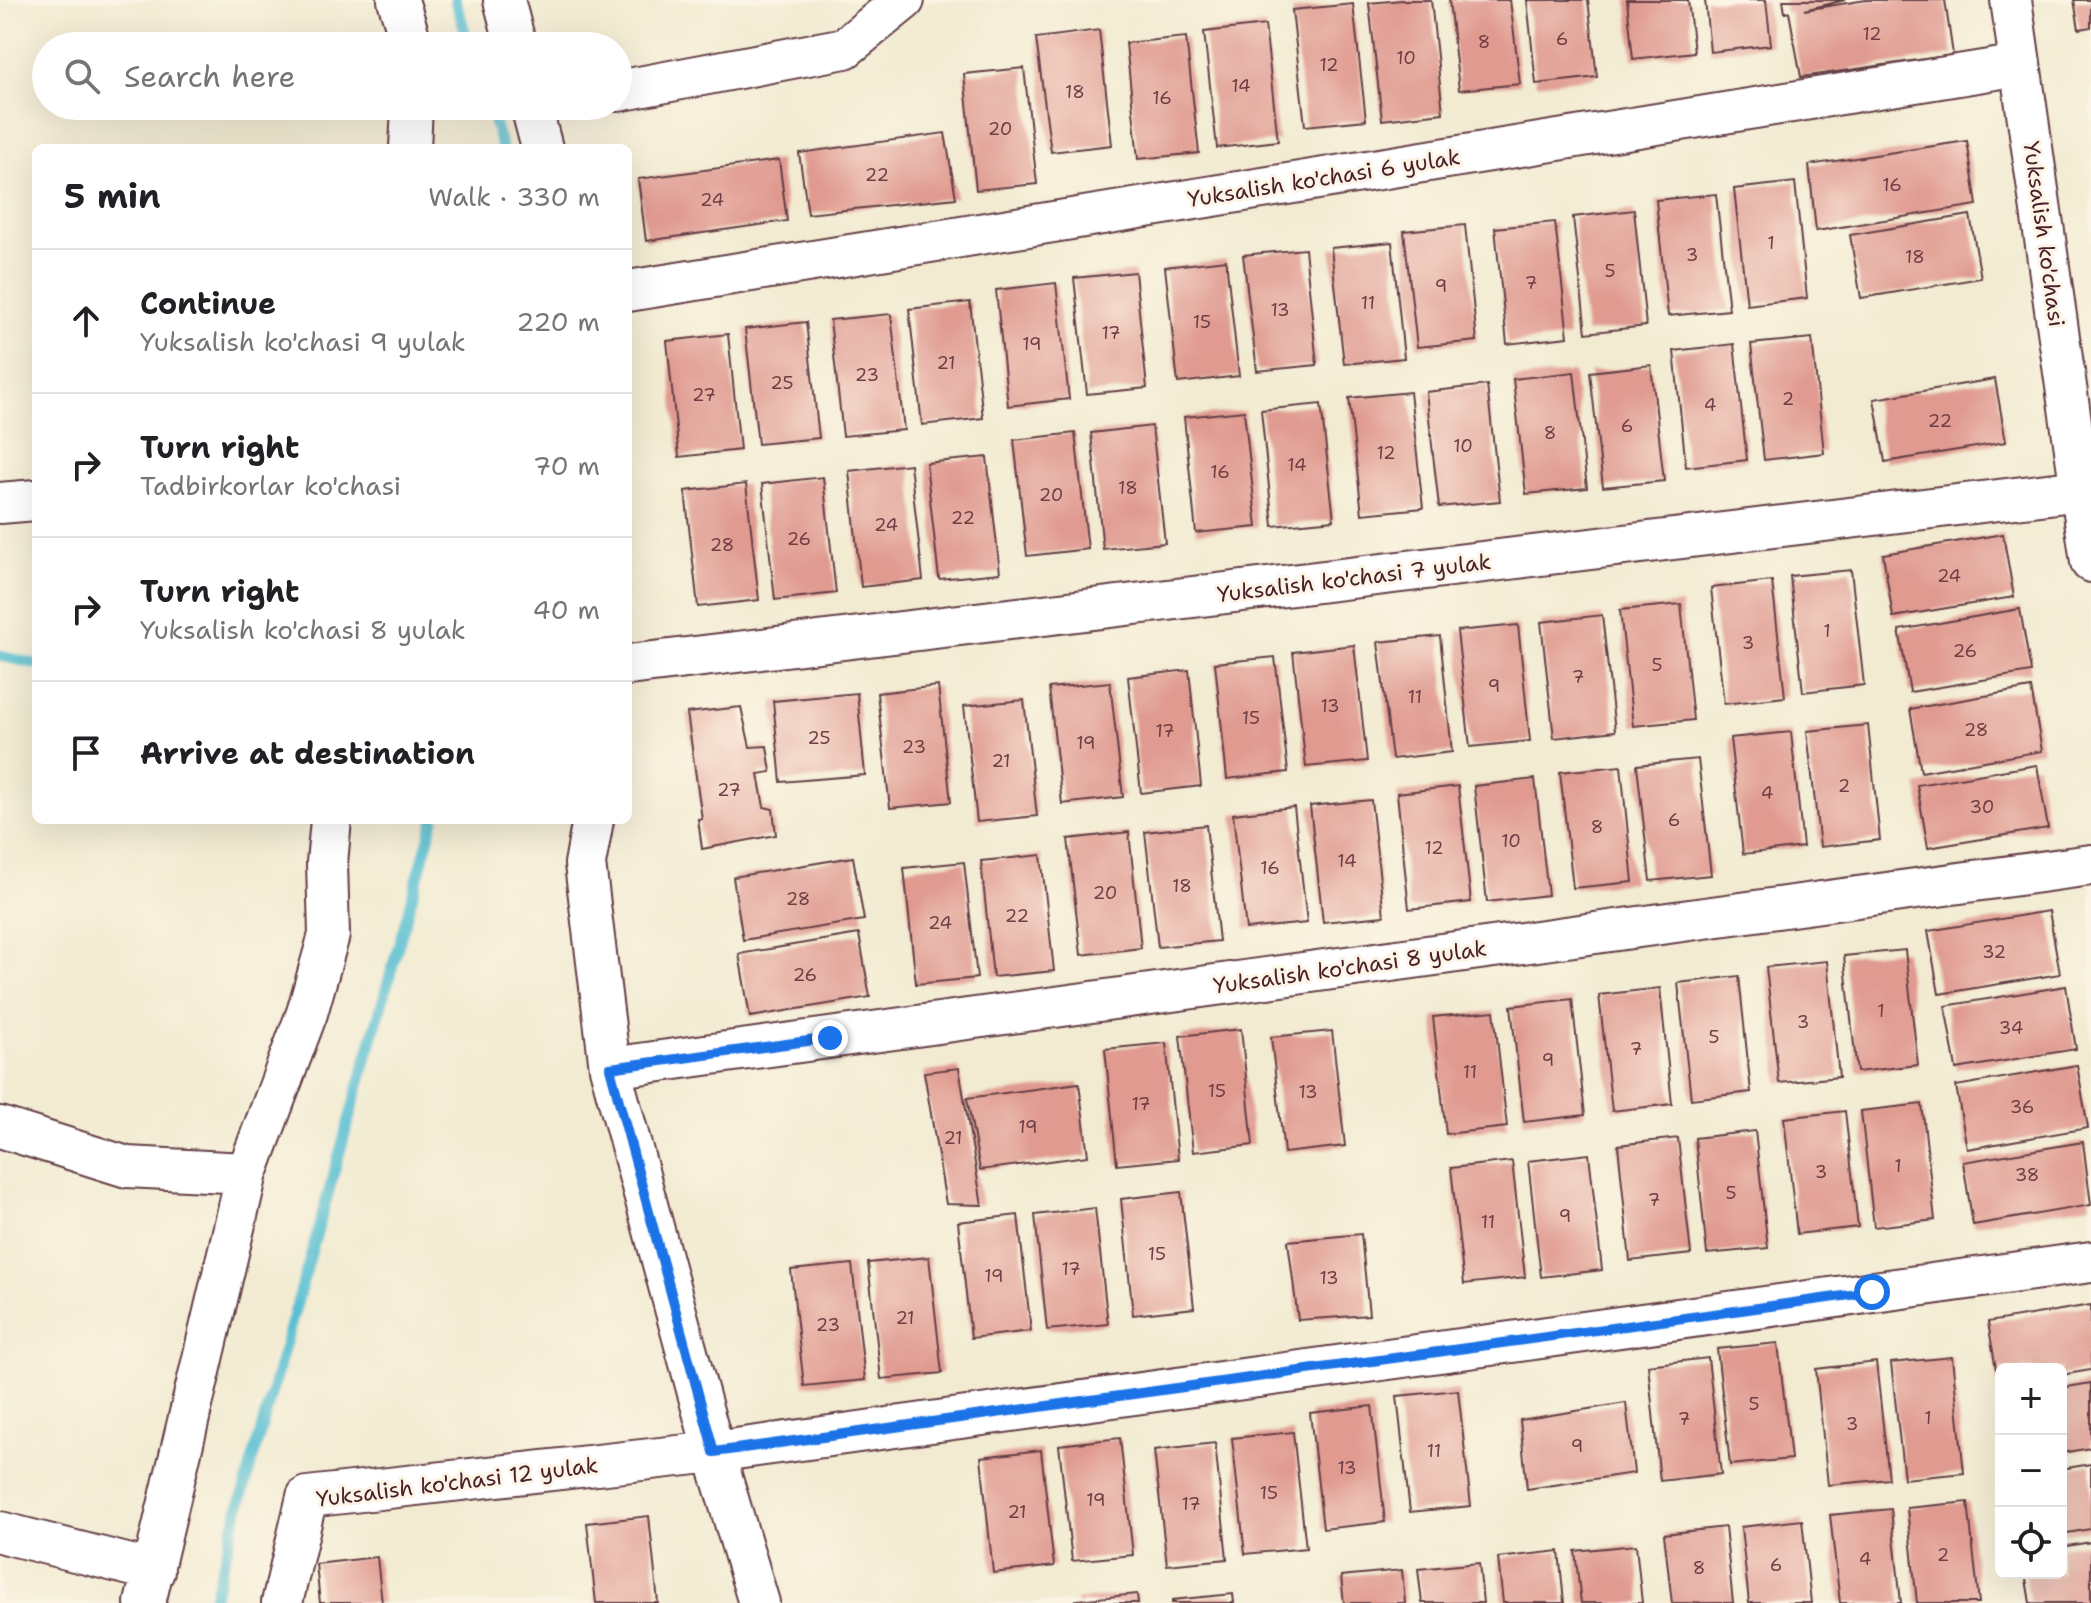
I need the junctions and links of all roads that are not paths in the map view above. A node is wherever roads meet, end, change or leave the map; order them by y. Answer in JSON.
{"nodes":[{"id":1,"x":398,"y":0,"type":"edge"},
{"id":2,"x":504,"y":0,"type":"edge"},
{"id":3,"x":904,"y":0,"type":"edge"},
{"id":4,"x":2011,"y":0,"type":"edge"},
{"id":5,"x":408,"y":32,"type":"edge"},
{"id":6,"x":512,"y":32,"type":"edge"},
{"id":7,"x":2020,"y":65,"type":"junction"},
{"id":8,"x":632,"y":88,"type":"edge"},
{"id":9,"x":411,"y":120,"type":"edge"},
{"id":10,"x":535,"y":120,"type":"edge"},
{"id":11,"x":410,"y":144,"type":"edge"},
{"id":12,"x":541,"y":144,"type":"edge"},
{"id":13,"x":632,"y":290,"type":"edge"},
{"id":14,"x":2081,"y":490,"type":"junction"},
{"id":15,"x":32,"y":500,"type":"edge"},
{"id":16,"x":0,"y":503,"type":"edge"},
{"id":17,"x":2091,"y":562,"type":"edge"},
{"id":18,"x":632,"y":665,"type":"edge"},
{"id":19,"x":331,"y":824,"type":"edge"},
{"id":20,"x":592,"y":824,"type":"edge"},
{"id":21,"x":2091,"y":865,"type":"edge"},
{"id":22,"x":610,"y":1068,"type":"junction"},
{"id":23,"x":0,"y":1127,"type":"edge"},
{"id":24,"x":247,"y":1173,"type":"junction"},
{"id":25,"x":2091,"y":1262,"type":"edge"},
{"id":26,"x":714,"y":1452,"type":"junction"},
{"id":27,"x":0,"y":1532,"type":"edge"},
{"id":28,"x":150,"y":1587,"type":"edge"},
{"id":29,"x":282,"y":1603,"type":"edge"},
{"id":30,"x":759,"y":1603,"type":"edge"}],
"edges":[{"from":1,"to":5,"type":"street"},
{"from":2,"to":6,"type":"street"},
{"from":3,"to":8,"type":"street"},
{"from":4,"to":7,"type":"street","name":"Yuksalish ko'chasi"},
{"from":7,"to":13,"type":"street","name":"Yuksalish ko'chasi 6 yulak"},
{"from":7,"to":14,"type":"street","name":"Yuksalish ko'chasi"},
{"from":9,"to":11,"type":"street"},
{"from":10,"to":12,"type":"street"},
{"from":14,"to":17,"type":"street","name":"Yuksalish ko'chasi"},
{"from":14,"to":18,"type":"street","name":"Yuksalish ko'chasi 7 yulak"},
{"from":15,"to":16,"type":"street"},
{"from":19,"to":24,"type":"street"},
{"from":20,"to":22,"type":"street"},
{"from":21,"to":22,"type":"street","name":"Yuksalish ko'chasi 8 yulak"},
{"from":22,"to":26,"type":"street"},
{"from":23,"to":24,"type":"street"},
{"from":24,"to":28,"type":"street"},
{"from":25,"to":26,"type":"street"},
{"from":26,"to":29,"type":"street","name":"Yuksalish ko'chasi 12 yulak"},
{"from":26,"to":30,"type":"street"},
{"from":27,"to":28,"type":"street"}]}
